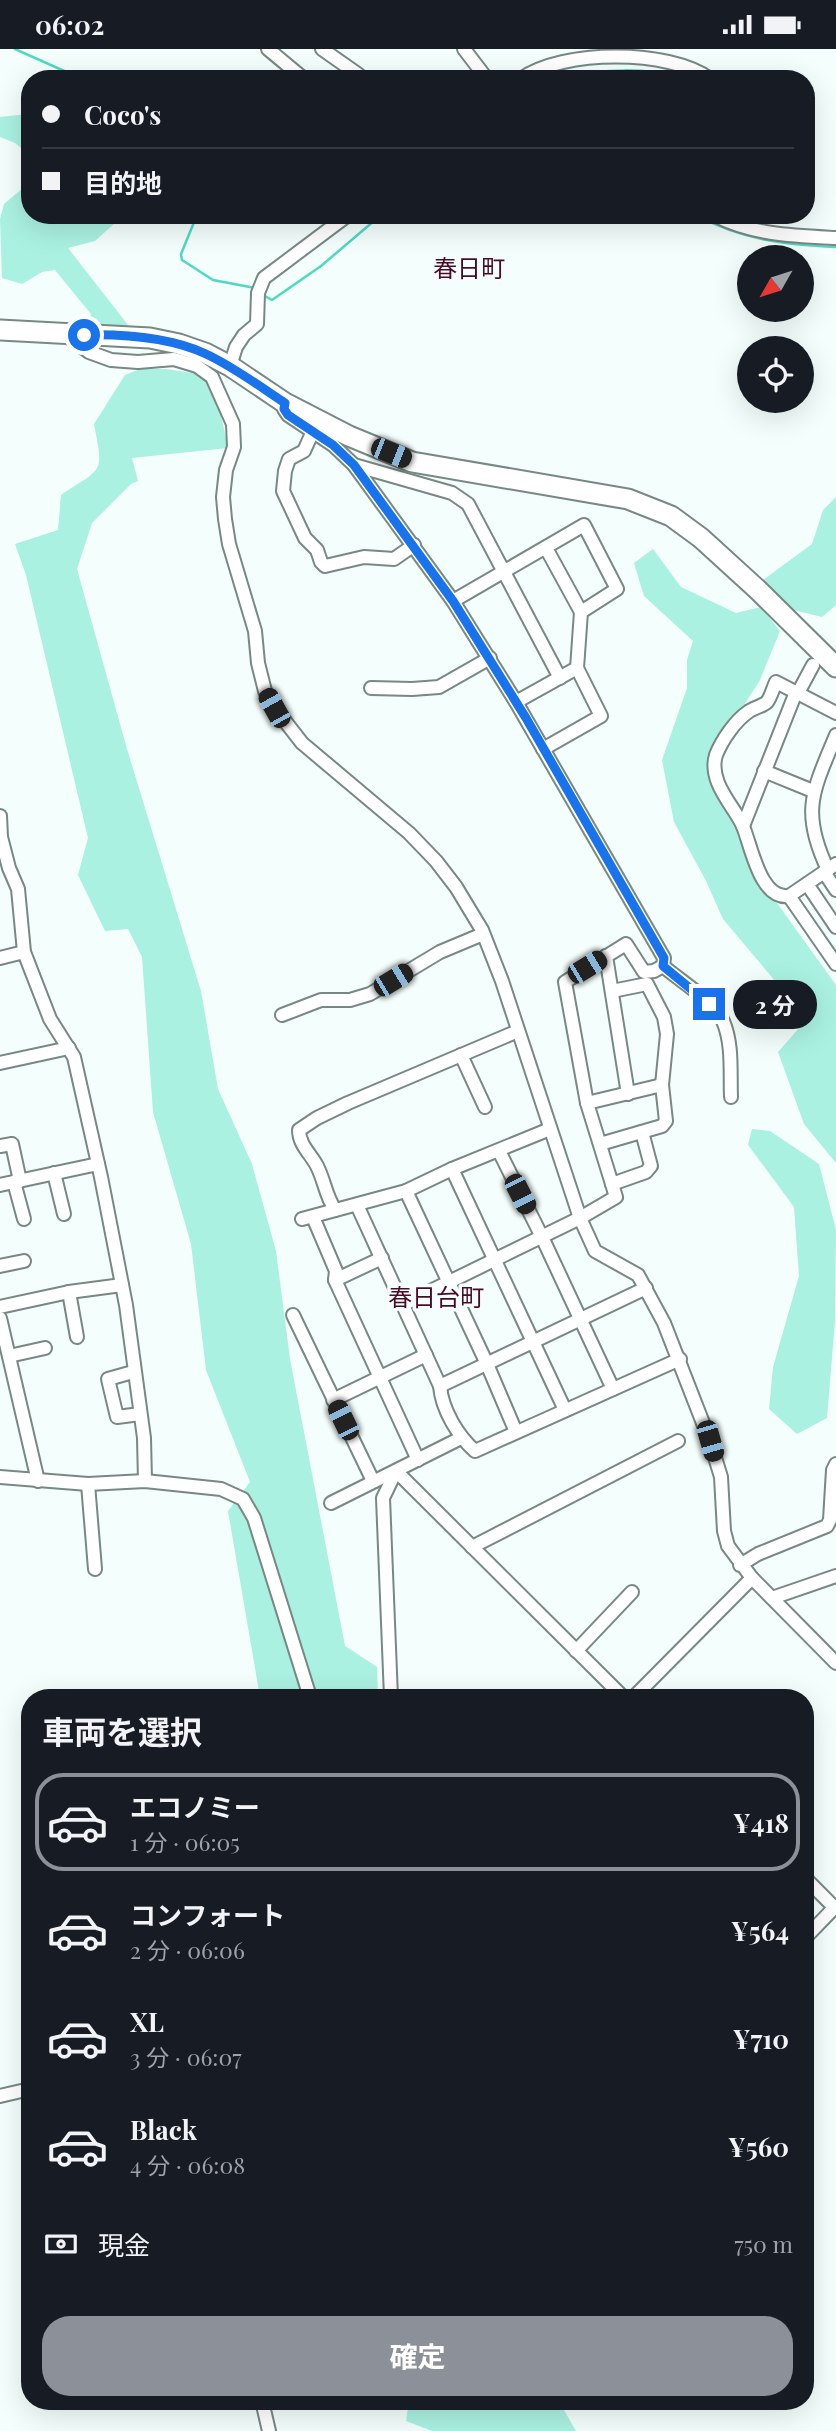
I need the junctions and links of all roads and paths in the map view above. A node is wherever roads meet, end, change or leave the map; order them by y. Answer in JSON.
{"nodes":[{"id":1,"x":268,"y":49,"type":"edge"},
{"id":2,"x":322,"y":49,"type":"edge"},
{"id":3,"x":464,"y":49,"type":"edge"},
{"id":4,"x":293,"y":70,"type":"edge"},
{"id":5,"x":352,"y":70,"type":"edge"},
{"id":6,"x":480,"y":70,"type":"edge"},
{"id":7,"x":534,"y":70,"type":"edge"},
{"id":8,"x":698,"y":70,"type":"edge"},
{"id":9,"x":336,"y":224,"type":"edge"},
{"id":10,"x":737,"y":224,"type":"edge"},
{"id":11,"x":836,"y":238,"type":"edge"},
{"id":12,"x":0,"y":330,"type":"edge"},
{"id":13,"x":66,"y":335,"type":"junction"},
{"id":14,"x":230,"y":366,"type":"junction"},
{"id":15,"x":285,"y":403,"type":"junction"},
{"id":16,"x":313,"y":431,"type":"junction"},
{"id":17,"x":354,"y":465,"type":"junction"},
{"id":18,"x":414,"y":545,"type":"junction"},
{"id":19,"x":546,"y":548,"type":"junction"},
{"id":20,"x":504,"y":573,"type":"junction"},
{"id":21,"x":453,"y":601,"type":"junction"},
{"id":22,"x":581,"y":613,"type":"junction"},
{"id":23,"x":490,"y":658,"type":"junction"},
{"id":24,"x":813,"y":665,"type":"dead end"},
{"id":25,"x":836,"y":667,"type":"edge"},
{"id":26,"x":577,"y":668,"type":"junction"},
{"id":27,"x":559,"y":678,"type":"junction"},
{"id":28,"x":371,"y":688,"type":"dead end"},
{"id":29,"x":797,"y":693,"type":"junction"},
{"id":30,"x":516,"y":702,"type":"junction"},
{"id":31,"x":836,"y":713,"type":"edge"},
{"id":32,"x":836,"y":735,"type":"edge"},
{"id":33,"x":543,"y":748,"type":"junction"},
{"id":34,"x":764,"y":771,"type":"junction"},
{"id":35,"x":813,"y":791,"type":"junction"},
{"id":36,"x":0,"y":816,"type":"edge"},
{"id":37,"x":743,"y":825,"type":"junction"},
{"id":38,"x":0,"y":837,"type":"edge"},
{"id":39,"x":829,"y":868,"type":"edge"},
{"id":40,"x":807,"y":884,"type":"junction"},
{"id":41,"x":836,"y":890,"type":"edge"},
{"id":42,"x":789,"y":896,"type":"junction"},
{"id":43,"x":836,"y":927,"type":"edge"},
{"id":44,"x":483,"y":933,"type":"junction"},
{"id":45,"x":24,"y":952,"type":"junction"},
{"id":46,"x":607,"y":956,"type":"junction"},
{"id":47,"x":0,"y":958,"type":"edge"},
{"id":48,"x":836,"y":964,"type":"edge"},
{"id":49,"x":663,"y":966,"type":"junction"},
{"id":50,"x":612,"y":991,"type":"junction"},
{"id":51,"x":282,"y":1015,"type":"dead end"},
{"id":52,"x":518,"y":1031,"type":"junction"},
{"id":53,"x":69,"y":1048,"type":"junction"},
{"id":54,"x":461,"y":1055,"type":"junction"},
{"id":55,"x":0,"y":1063,"type":"edge"},
{"id":56,"x":662,"y":1085,"type":"junction"},
{"id":57,"x":628,"y":1094,"type":"junction"},
{"id":58,"x":731,"y":1097,"type":"dead end"},
{"id":59,"x":587,"y":1103,"type":"junction"},
{"id":60,"x":485,"y":1107,"type":"dead end"},
{"id":61,"x":550,"y":1129,"type":"junction"},
{"id":62,"x":642,"y":1132,"type":"junction"},
{"id":63,"x":600,"y":1144,"type":"junction"},
{"id":64,"x":0,"y":1146,"type":"edge"},
{"id":65,"x":499,"y":1151,"type":"junction"},
{"id":66,"x":98,"y":1164,"type":"junction"},
{"id":67,"x":452,"y":1169,"type":"junction"},
{"id":68,"x":54,"y":1173,"type":"junction"},
{"id":69,"x":17,"y":1181,"type":"junction"},
{"id":70,"x":612,"y":1184,"type":"junction"},
{"id":71,"x":0,"y":1185,"type":"edge"},
{"id":72,"x":406,"y":1191,"type":"junction"},
{"id":73,"x":357,"y":1205,"type":"junction"},
{"id":74,"x":335,"y":1209,"type":"junction"},
{"id":75,"x":64,"y":1214,"type":"dead end"},
{"id":76,"x":580,"y":1217,"type":"junction"},
{"id":77,"x":24,"y":1219,"type":"dead end"},
{"id":78,"x":542,"y":1237,"type":"junction"},
{"id":79,"x":382,"y":1258,"type":"junction"},
{"id":80,"x":494,"y":1260,"type":"junction"},
{"id":81,"x":24,"y":1261,"type":"dead end"},
{"id":82,"x":0,"y":1266,"type":"edge"},
{"id":83,"x":335,"y":1280,"type":"junction"},
{"id":84,"x":449,"y":1282,"type":"junction"},
{"id":85,"x":122,"y":1285,"type":"junction"},
{"id":86,"x":646,"y":1288,"type":"junction"},
{"id":87,"x":69,"y":1292,"type":"junction"},
{"id":88,"x":404,"y":1304,"type":"junction"},
{"id":89,"x":0,"y":1307,"type":"edge"},
{"id":90,"x":293,"y":1315,"type":"dead end"},
{"id":91,"x":0,"y":1318,"type":"edge"},
{"id":92,"x":581,"y":1320,"type":"junction"},
{"id":93,"x":77,"y":1338,"type":"dead end"},
{"id":94,"x":532,"y":1342,"type":"junction"},
{"id":95,"x":45,"y":1348,"type":"dead end"},
{"id":96,"x":426,"y":1355,"type":"junction"},
{"id":97,"x":9,"y":1356,"type":"junction"},
{"id":98,"x":680,"y":1359,"type":"junction"},
{"id":99,"x":488,"y":1364,"type":"junction"},
{"id":100,"x":133,"y":1372,"type":"junction"},
{"id":101,"x":380,"y":1377,"type":"junction"},
{"id":102,"x":440,"y":1387,"type":"junction"},
{"id":103,"x":613,"y":1389,"type":"junction"},
{"id":104,"x":333,"y":1400,"type":"junction"},
{"id":105,"x":565,"y":1410,"type":"junction"},
{"id":106,"x":140,"y":1414,"type":"junction"},
{"id":107,"x":516,"y":1432,"type":"junction"},
{"id":108,"x":461,"y":1438,"type":"junction"},
{"id":109,"x":678,"y":1441,"type":"dead end"},
{"id":110,"x":418,"y":1460,"type":"junction"},
{"id":111,"x":836,"y":1464,"type":"edge"},
{"id":112,"x":396,"y":1471,"type":"junction"},
{"id":113,"x":0,"y":1476,"type":"edge"},
{"id":114,"x":38,"y":1481,"type":"junction"},
{"id":115,"x":145,"y":1481,"type":"junction"},
{"id":116,"x":373,"y":1481,"type":"junction"},
{"id":117,"x":88,"y":1484,"type":"junction"},
{"id":118,"x":331,"y":1503,"type":"dead end"},
{"id":119,"x":472,"y":1547,"type":"junction"},
{"id":120,"x":740,"y":1565,"type":"junction"},
{"id":121,"x":95,"y":1569,"type":"dead end"},
{"id":122,"x":836,"y":1576,"type":"edge"},
{"id":123,"x":751,"y":1577,"type":"junction"},
{"id":124,"x":632,"y":1592,"type":"dead end"},
{"id":125,"x":772,"y":1598,"type":"junction"},
{"id":126,"x":576,"y":1651,"type":"junction"},
{"id":127,"x":836,"y":1663,"type":"edge"},
{"id":128,"x":307,"y":1689,"type":"edge"},
{"id":129,"x":391,"y":1689,"type":"edge"},
{"id":130,"x":615,"y":1689,"type":"edge"},
{"id":131,"x":642,"y":1689,"type":"edge"},
{"id":132,"x":814,"y":1887,"type":"edge"},
{"id":133,"x":835,"y":1907,"type":"edge"},
{"id":134,"x":814,"y":1929,"type":"edge"},
{"id":135,"x":21,"y":2091,"type":"edge"},
{"id":136,"x":0,"y":2096,"type":"edge"},
{"id":137,"x":264,"y":2410,"type":"edge"},
{"id":138,"x":269,"y":2431,"type":"edge"}],
"edges":[{"from":1,"to":4,"type":"street"},
{"from":2,"to":5,"type":"street"},
{"from":3,"to":6,"type":"street"},
{"from":7,"to":8,"type":"street"},
{"from":9,"to":14,"type":"street"},
{"from":10,"to":11,"type":"street"},
{"from":12,"to":13,"type":"highway"},
{"from":13,"to":14,"type":"highway"},
{"from":13,"to":44,"type":"street"},
{"from":14,"to":15,"type":"highway"},
{"from":15,"to":16,"type":"street"},
{"from":15,"to":25,"type":"highway"},
{"from":16,"to":17,"type":"street"},
{"from":16,"to":18,"type":"street"},
{"from":17,"to":18,"type":"street"},
{"from":17,"to":20,"type":"street"},
{"from":18,"to":21,"type":"street"},
{"from":19,"to":20,"type":"street"},
{"from":19,"to":22,"type":"street"},
{"from":19,"to":22,"type":"street"},
{"from":20,"to":21,"type":"street"},
{"from":20,"to":27,"type":"street"},
{"from":21,"to":23,"type":"street"},
{"from":22,"to":26,"type":"street"},
{"from":23,"to":28,"type":"street"},
{"from":23,"to":30,"type":"street"},
{"from":24,"to":29,"type":"street"},
{"from":26,"to":27,"type":"street"},
{"from":26,"to":33,"type":"street"},
{"from":27,"to":30,"type":"street"},
{"from":29,"to":31,"type":"street"},
{"from":29,"to":34,"type":"street"},
{"from":29,"to":37,"type":"street"},
{"from":30,"to":33,"type":"street"},
{"from":32,"to":35,"type":"street"},
{"from":33,"to":49,"type":"street"},
{"from":34,"to":35,"type":"street"},
{"from":34,"to":37,"type":"street"},
{"from":35,"to":39,"type":"street"},
{"from":36,"to":38,"type":"street"},
{"from":37,"to":42,"type":"street"},
{"from":38,"to":45,"type":"street"},
{"from":39,"to":40,"type":"street"},
{"from":39,"to":41,"type":"street"},
{"from":40,"to":42,"type":"street"},
{"from":40,"to":43,"type":"street"},
{"from":42,"to":48,"type":"street"},
{"from":44,"to":51,"type":"street"},
{"from":44,"to":52,"type":"street"},
{"from":45,"to":47,"type":"street"},
{"from":45,"to":53,"type":"street"},
{"from":46,"to":49,"type":"street"},
{"from":46,"to":50,"type":"street"},
{"from":46,"to":59,"type":"street"},
{"from":49,"to":58,"type":"street"},
{"from":50,"to":56,"type":"street"},
{"from":50,"to":57,"type":"street"},
{"from":52,"to":54,"type":"street"},
{"from":52,"to":61,"type":"street"},
{"from":53,"to":55,"type":"street"},
{"from":53,"to":66,"type":"street"},
{"from":54,"to":60,"type":"street"},
{"from":54,"to":74,"type":"street"},
{"from":56,"to":57,"type":"street"},
{"from":56,"to":62,"type":"street"},
{"from":57,"to":59,"type":"street"},
{"from":59,"to":63,"type":"street"},
{"from":61,"to":65,"type":"street"},
{"from":61,"to":76,"type":"street"},
{"from":62,"to":63,"type":"street"},
{"from":62,"to":70,"type":"street"},
{"from":63,"to":70,"type":"street"},
{"from":64,"to":69,"type":"street"},
{"from":65,"to":67,"type":"street"},
{"from":65,"to":78,"type":"street"},
{"from":66,"to":68,"type":"street"},
{"from":66,"to":85,"type":"street"},
{"from":67,"to":72,"type":"street"},
{"from":67,"to":80,"type":"street"},
{"from":68,"to":69,"type":"street"},
{"from":68,"to":75,"type":"street"},
{"from":69,"to":71,"type":"street"},
{"from":69,"to":77,"type":"street"},
{"from":70,"to":76,"type":"street"},
{"from":72,"to":73,"type":"street"},
{"from":72,"to":84,"type":"street"},
{"from":73,"to":74,"type":"street"},
{"from":73,"to":79,"type":"street"},
{"from":74,"to":83,"type":"street"},
{"from":76,"to":78,"type":"street"},
{"from":76,"to":86,"type":"street"},
{"from":78,"to":80,"type":"street"},
{"from":78,"to":92,"type":"street"},
{"from":79,"to":83,"type":"street"},
{"from":79,"to":88,"type":"street"},
{"from":80,"to":84,"type":"street"},
{"from":80,"to":94,"type":"street"},
{"from":81,"to":82,"type":"street"},
{"from":83,"to":101,"type":"street"},
{"from":84,"to":88,"type":"street"},
{"from":84,"to":99,"type":"street"},
{"from":85,"to":87,"type":"street"},
{"from":85,"to":100,"type":"street"},
{"from":86,"to":92,"type":"street"},
{"from":86,"to":98,"type":"street"},
{"from":87,"to":89,"type":"street"},
{"from":87,"to":93,"type":"street"},
{"from":88,"to":96,"type":"street"},
{"from":90,"to":104,"type":"street"},
{"from":91,"to":97,"type":"street"},
{"from":92,"to":94,"type":"street"},
{"from":92,"to":103,"type":"street"},
{"from":94,"to":99,"type":"street"},
{"from":94,"to":105,"type":"street"},
{"from":95,"to":97,"type":"street"},
{"from":96,"to":101,"type":"street"},
{"from":96,"to":102,"type":"street"},
{"from":97,"to":114,"type":"street"},
{"from":98,"to":103,"type":"street"},
{"from":98,"to":120,"type":"street"},
{"from":99,"to":102,"type":"street"},
{"from":99,"to":107,"type":"street"},
{"from":100,"to":106,"type":"street"},
{"from":100,"to":106,"type":"street"},
{"from":101,"to":104,"type":"street"},
{"from":101,"to":110,"type":"street"},
{"from":102,"to":108,"type":"street"},
{"from":103,"to":105,"type":"street"},
{"from":104,"to":116,"type":"street"},
{"from":105,"to":107,"type":"street"},
{"from":106,"to":115,"type":"street"},
{"from":107,"to":108,"type":"street"},
{"from":108,"to":110,"type":"street"},
{"from":109,"to":119,"type":"street"},
{"from":110,"to":112,"type":"street"},
{"from":111,"to":120,"type":"street"},
{"from":112,"to":116,"type":"street"},
{"from":112,"to":119,"type":"street"},
{"from":112,"to":129,"type":"street"},
{"from":113,"to":114,"type":"street"},
{"from":114,"to":117,"type":"street"},
{"from":115,"to":117,"type":"street"},
{"from":115,"to":128,"type":"street"},
{"from":116,"to":118,"type":"street"},
{"from":117,"to":121,"type":"street"},
{"from":119,"to":126,"type":"street"},
{"from":120,"to":123,"type":"street"},
{"from":122,"to":125,"type":"street"},
{"from":123,"to":125,"type":"street"},
{"from":123,"to":131,"type":"street"},
{"from":124,"to":126,"type":"street"},
{"from":125,"to":127,"type":"street"},
{"from":126,"to":130,"type":"street"},
{"from":132,"to":133,"type":"street"},
{"from":133,"to":134,"type":"street"},
{"from":135,"to":136,"type":"street"},
{"from":137,"to":138,"type":"street"}]}
